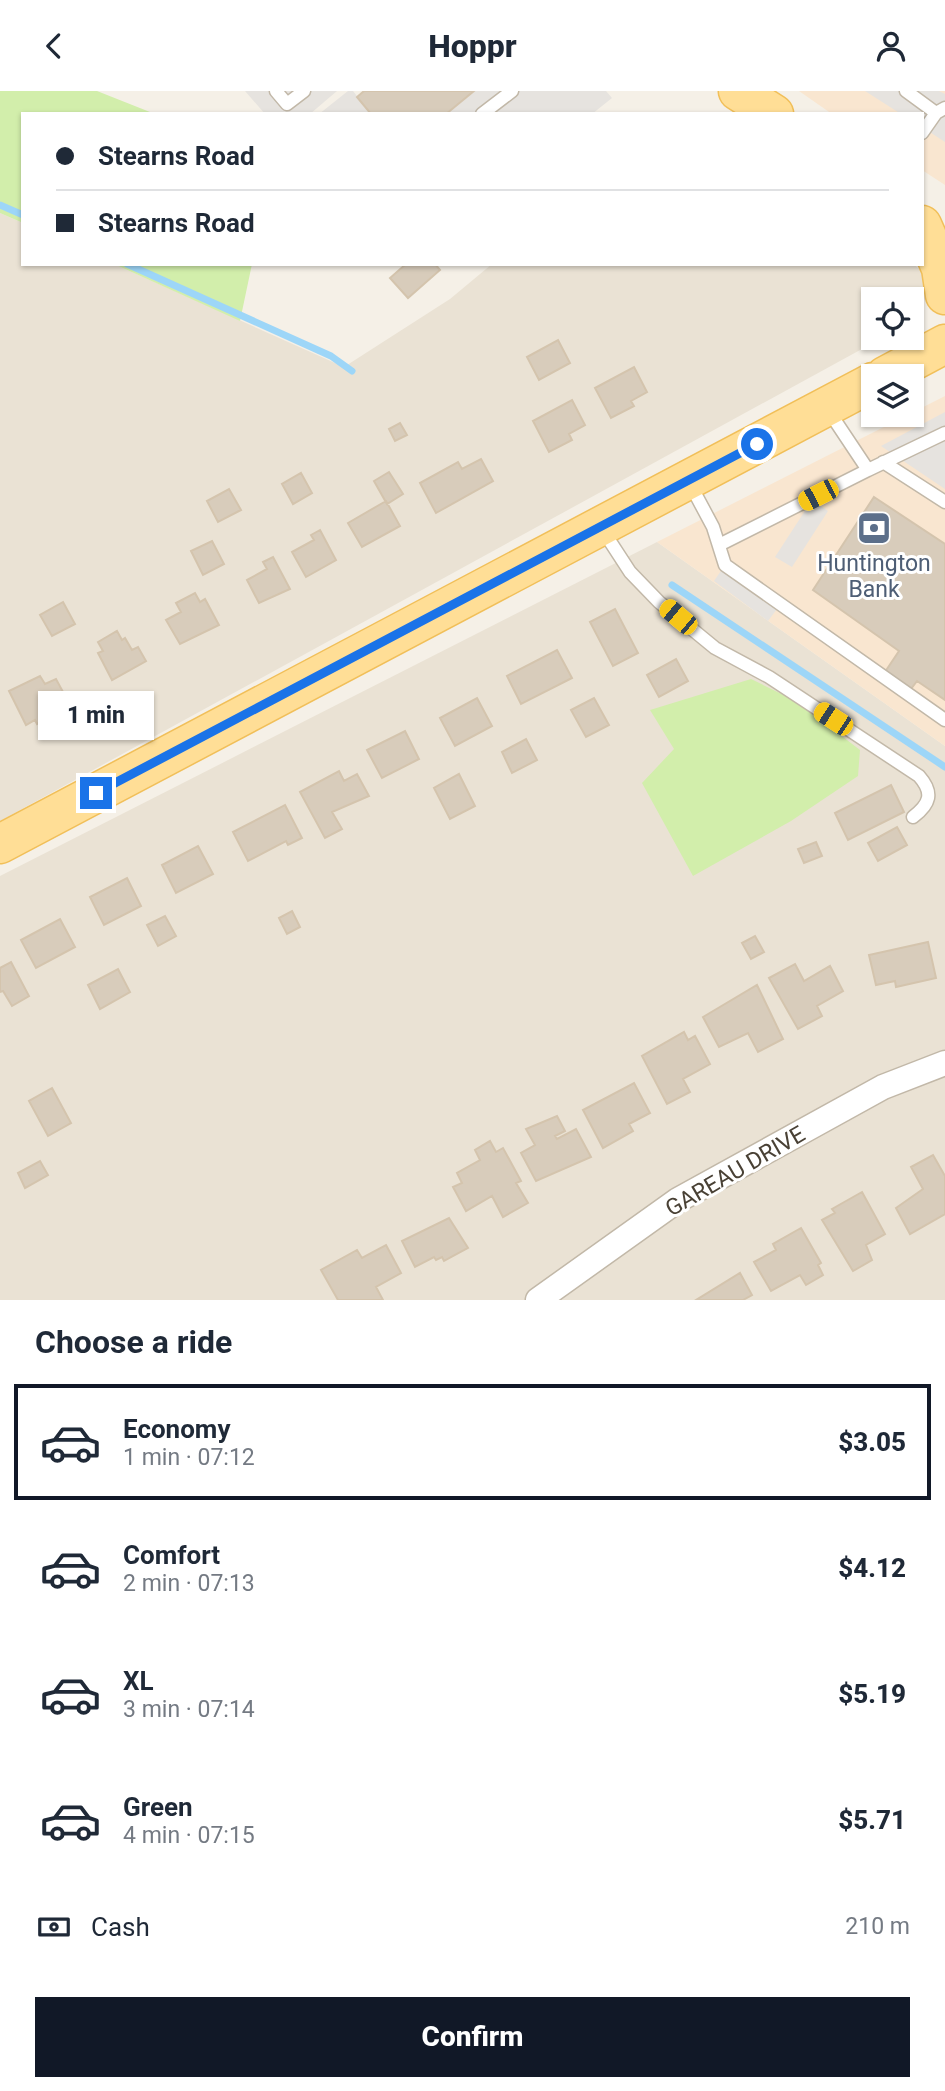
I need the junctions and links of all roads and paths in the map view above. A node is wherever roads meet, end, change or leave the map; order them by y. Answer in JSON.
{"nodes":[{"id":1,"x":276,"y":91,"type":"edge"},
{"id":2,"x":304,"y":91,"type":"edge"},
{"id":3,"x":512,"y":91,"type":"edge"},
{"id":4,"x":906,"y":91,"type":"edge"},
{"id":5,"x":941,"y":110,"type":"edge"},
{"id":6,"x":485,"y":112,"type":"edge"},
{"id":7,"x":924,"y":131,"type":"edge"},
{"id":8,"x":924,"y":210,"type":"edge"},
{"id":9,"x":945,"y":224,"type":"edge"},
{"id":10,"x":924,"y":230,"type":"edge"},
{"id":11,"x":945,"y":295,"type":"edge"},
{"id":12,"x":945,"y":320,"type":"edge"},
{"id":13,"x":934,"y":350,"type":"edge"},
{"id":14,"x":908,"y":364,"type":"edge"},
{"id":15,"x":861,"y":388,"type":"edge"},
{"id":16,"x":826,"y":407,"type":"junction"},
{"id":17,"x":945,"y":433,"type":"edge"},
{"id":18,"x":883,"y":462,"type":"junction"},
{"id":19,"x":868,"y":470,"type":"junction"},
{"id":20,"x":689,"y":480,"type":"junction"},
{"id":21,"x":945,"y":502,"type":"edge"},
{"id":22,"x":601,"y":527,"type":"junction"},
{"id":23,"x":719,"y":545,"type":"junction"},
{"id":24,"x":945,"y":720,"type":"edge"},
{"id":25,"x":913,"y":817,"type":"dead end"},
{"id":26,"x":0,"y":844,"type":"edge"},
{"id":27,"x":945,"y":1063,"type":"edge"},
{"id":28,"x":538,"y":1300,"type":"edge"}],
"edges":[{"from":1,"to":2,"type":"lane"},
{"from":3,"to":6,"type":"lane"},
{"from":4,"to":5,"type":"lane"},
{"from":5,"to":7,"type":"lane"},
{"from":8,"to":9,"type":"main road"},
{"from":10,"to":11,"type":"main road"},
{"from":12,"to":13,"type":"main road"},
{"from":13,"to":14,"type":"main road"},
{"from":15,"to":16,"type":"main road"},
{"from":16,"to":19,"type":"lane"},
{"from":16,"to":20,"type":"main road"},
{"from":17,"to":18,"type":"lane"},
{"from":18,"to":19,"type":"lane"},
{"from":18,"to":21,"type":"lane"},
{"from":19,"to":23,"type":"lane"},
{"from":20,"to":22,"type":"main road"},
{"from":20,"to":23,"type":"lane"},
{"from":22,"to":25,"type":"lane"},
{"from":22,"to":26,"type":"main road"},
{"from":23,"to":24,"type":"lane"},
{"from":27,"to":28,"type":"street","name":"GAREAU DRIVE"}]}
